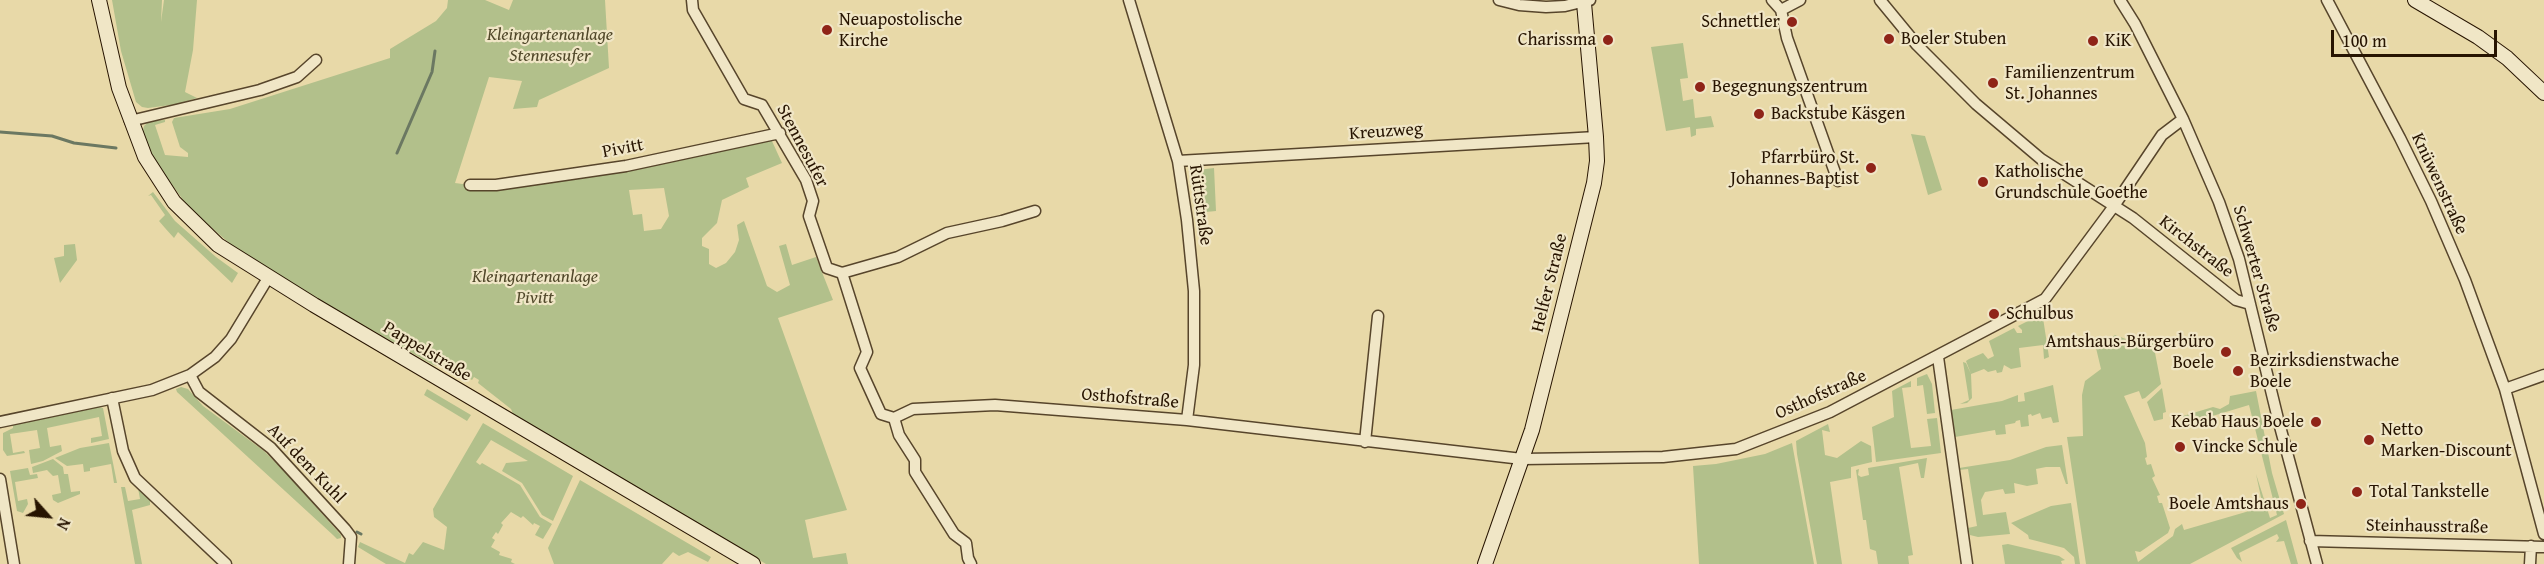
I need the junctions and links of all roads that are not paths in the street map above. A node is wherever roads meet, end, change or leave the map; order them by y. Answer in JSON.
{"nodes":[{"id":1,"x":99,"y":0,"type":"edge"},
{"id":2,"x":692,"y":0,"type":"edge"},
{"id":3,"x":1129,"y":0,"type":"edge"},
{"id":4,"x":1499,"y":0,"type":"edge"},
{"id":5,"x":1772,"y":0,"type":"edge"},
{"id":6,"x":1800,"y":0,"type":"edge"},
{"id":7,"x":1880,"y":0,"type":"edge"},
{"id":8,"x":2120,"y":0,"type":"edge"},
{"id":9,"x":2327,"y":0,"type":"edge"},
{"id":10,"x":2415,"y":0,"type":"edge"},
{"id":11,"x":1587,"y":1,"type":"edge"},
{"id":12,"x":1781,"y":10,"type":"junction"},
{"id":13,"x":316,"y":60,"type":"dead end"},
{"id":14,"x":2544,"y":93,"type":"edge"},
{"id":15,"x":2183,"y":119,"type":"junction"},
{"id":16,"x":130,"y":121,"type":"junction"},
{"id":17,"x":780,"y":133,"type":"junction"},
{"id":18,"x":1596,"y":137,"type":"junction"},
{"id":19,"x":1178,"y":161,"type":"junction"},
{"id":20,"x":1838,"y":181,"type":"dead end"},
{"id":21,"x":470,"y":185,"type":"dead end"},
{"id":22,"x":2114,"y":206,"type":"junction"},
{"id":23,"x":1035,"y":211,"type":"dead end"},
{"id":24,"x":842,"y":273,"type":"junction"},
{"id":25,"x":268,"y":278,"type":"junction"},
{"id":26,"x":2250,"y":304,"type":"junction"},
{"id":27,"x":1378,"y":316,"type":"dead end"},
{"id":28,"x":1938,"y":357,"type":"junction"},
{"id":29,"x":190,"y":375,"type":"junction"},
{"id":30,"x":2544,"y":375,"type":"edge"},
{"id":31,"x":2505,"y":389,"type":"junction"},
{"id":32,"x":112,"y":398,"type":"junction"},
{"id":33,"x":894,"y":418,"type":"junction"},
{"id":34,"x":1187,"y":420,"type":"junction"},
{"id":35,"x":0,"y":422,"type":"edge"},
{"id":36,"x":1365,"y":442,"type":"junction"},
{"id":37,"x":1522,"y":459,"type":"junction"},
{"id":38,"x":0,"y":479,"type":"edge"},
{"id":39,"x":2544,"y":534,"type":"edge"},
{"id":40,"x":2310,"y":541,"type":"junction"},
{"id":41,"x":2531,"y":546,"type":"junction"},
{"id":42,"x":2544,"y":547,"type":"edge"},
{"id":43,"x":14,"y":564,"type":"edge"},
{"id":44,"x":226,"y":564,"type":"edge"},
{"id":45,"x":349,"y":564,"type":"edge"},
{"id":46,"x":753,"y":564,"type":"edge"},
{"id":47,"x":971,"y":564,"type":"edge"},
{"id":48,"x":1485,"y":564,"type":"edge"},
{"id":49,"x":1967,"y":564,"type":"edge"},
{"id":50,"x":2317,"y":564,"type":"edge"},
{"id":51,"x":2530,"y":564,"type":"edge"}],
"edges":[{"from":1,"to":16,"type":"street","name":"Pappelstraße"},
{"from":2,"to":17,"type":"street","name":"Stennesufer"},
{"from":3,"to":19,"type":"street","name":"Rüttstraße"},
{"from":4,"to":11,"type":"street"},
{"from":5,"to":12,"type":"street"},
{"from":6,"to":12,"type":"street"},
{"from":7,"to":22,"type":"street","name":"Kirchstraße"},
{"from":8,"to":15,"type":"street","name":"Schwerter Straße"},
{"from":9,"to":31,"type":"street","name":"Knüwenstraße"},
{"from":10,"to":14,"type":"street"},
{"from":11,"to":18,"type":"street","name":"Helfer Straße"},
{"from":12,"to":20,"type":"street"},
{"from":13,"to":16,"type":"street"},
{"from":15,"to":22,"type":"street","name":"Osthofstraße"},
{"from":15,"to":26,"type":"street","name":"Schwerter Straße"},
{"from":16,"to":25,"type":"street","name":"Pappelstraße"},
{"from":17,"to":21,"type":"street","name":"Pivitt"},
{"from":17,"to":24,"type":"street","name":"Stennesufer"},
{"from":18,"to":19,"type":"street","name":"Kreuzweg"},
{"from":18,"to":37,"type":"street","name":"Helfer Straße"},
{"from":19,"to":34,"type":"street","name":"Rüttstraße"},
{"from":22,"to":26,"type":"street","name":"Kirchstraße"},
{"from":22,"to":28,"type":"street","name":"Osthofstraße"},
{"from":23,"to":24,"type":"street"},
{"from":24,"to":33,"type":"street","name":"Stennesufer"},
{"from":25,"to":29,"type":"street"},
{"from":25,"to":46,"type":"street","name":"Pappelstraße"},
{"from":26,"to":40,"type":"street","name":"Schwerter Straße"},
{"from":27,"to":36,"type":"street"},
{"from":28,"to":37,"type":"street","name":"Osthofstraße"},
{"from":28,"to":49,"type":"street"},
{"from":29,"to":32,"type":"street"},
{"from":29,"to":45,"type":"street","name":"Auf dem Kuhl"},
{"from":30,"to":31,"type":"street"},
{"from":31,"to":39,"type":"street","name":"Knüwenstraße"},
{"from":32,"to":35,"type":"street"},
{"from":32,"to":44,"type":"street"},
{"from":33,"to":34,"type":"street","name":"Osthofstraße"},
{"from":33,"to":47,"type":"street","name":"Stennesufer"},
{"from":34,"to":36,"type":"street","name":"Osthofstraße"},
{"from":36,"to":37,"type":"street","name":"Osthofstraße"},
{"from":37,"to":48,"type":"street","name":"Helfer Straße"},
{"from":38,"to":43,"type":"street"},
{"from":40,"to":41,"type":"street","name":"Steinhausstraße"},
{"from":40,"to":50,"type":"street","name":"Schwerter Straße"},
{"from":41,"to":42,"type":"street","name":"Steinhausstraße"},
{"from":41,"to":51,"type":"street"}]}
